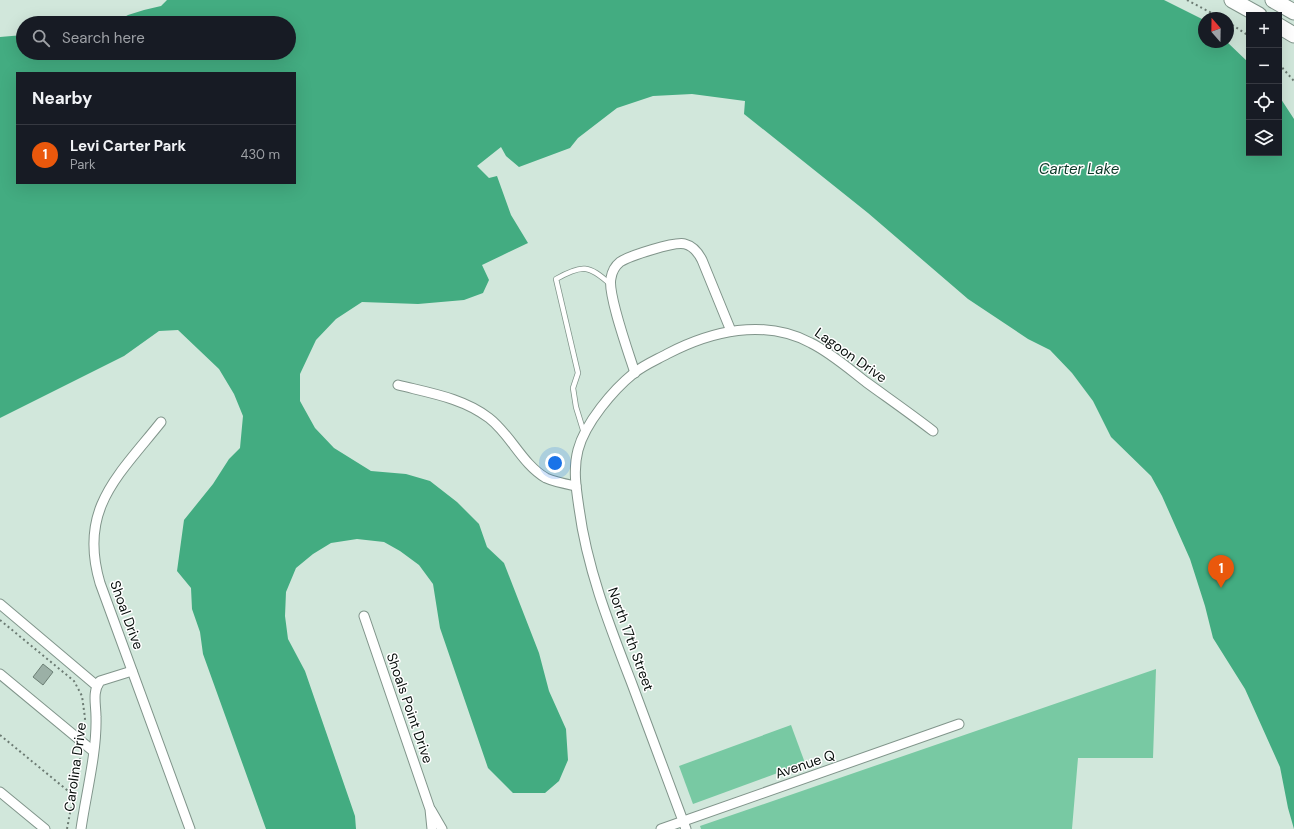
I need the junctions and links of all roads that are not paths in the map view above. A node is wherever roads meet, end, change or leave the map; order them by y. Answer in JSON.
{"nodes":[{"id":1,"x":1232,"y":0,"type":"edge"},
{"id":2,"x":1273,"y":0,"type":"edge"},
{"id":3,"x":1254,"y":12,"type":"edge"},
{"id":4,"x":1294,"y":12,"type":"edge"},
{"id":5,"x":1282,"y":28,"type":"edge"},
{"id":6,"x":1294,"y":35,"type":"edge"},
{"id":7,"x":610,"y":284,"type":"junction"},
{"id":8,"x":731,"y":331,"type":"junction"},
{"id":9,"x":635,"y":373,"type":"junction"},
{"id":10,"x":398,"y":385,"type":"dead end"},
{"id":11,"x":161,"y":422,"type":"dead end"},
{"id":12,"x":934,"y":431,"type":"dead end"},
{"id":13,"x":585,"y":434,"type":"junction"},
{"id":14,"x":578,"y":452,"type":"joint"},
{"id":15,"x":576,"y":486,"type":"junction"},
{"id":16,"x":0,"y":604,"type":"edge"},
{"id":17,"x":364,"y":616,"type":"dead end"},
{"id":18,"x":132,"y":671,"type":"junction"},
{"id":19,"x":0,"y":674,"type":"edge"},
{"id":20,"x":97,"y":686,"type":"junction"},
{"id":21,"x":959,"y":724,"type":"dead end"},
{"id":22,"x":93,"y":751,"type":"junction"},
{"id":23,"x":0,"y":792,"type":"edge"},
{"id":24,"x":430,"y":809,"type":"junction"},
{"id":25,"x":684,"y":825,"type":"edge"},
{"id":26,"x":45,"y":829,"type":"edge"},
{"id":27,"x":81,"y":829,"type":"edge"},
{"id":28,"x":190,"y":829,"type":"edge"},
{"id":29,"x":432,"y":829,"type":"edge"},
{"id":30,"x":442,"y":829,"type":"edge"},
{"id":31,"x":661,"y":829,"type":"edge"}],
"edges":[{"from":1,"to":3,"type":"highway"},
{"from":2,"to":4,"type":"highway"},
{"from":5,"to":6,"type":"highway"},
{"from":7,"to":8,"type":"street"},
{"from":7,"to":9,"type":"street"},
{"from":7,"to":13,"type":"lane"},
{"from":8,"to":9,"type":"street","name":"Lagoon Drive"},
{"from":8,"to":12,"type":"street","name":"Lagoon Drive"},
{"from":9,"to":13,"type":"street","name":"Lagoon Drive"},
{"from":10,"to":15,"type":"street"},
{"from":11,"to":18,"type":"street","name":"Shoal Drive"},
{"from":13,"to":14,"type":"street","name":"Lagoon Drive"},
{"from":14,"to":15,"type":"street","name":"North 17th Street"},
{"from":15,"to":25,"type":"street","name":"North 17th Street"},
{"from":16,"to":20,"type":"street"},
{"from":17,"to":24,"type":"street","name":"Shoals Point Drive"},
{"from":18,"to":20,"type":"street"},
{"from":18,"to":28,"type":"street","name":"Shoal Drive"},
{"from":19,"to":22,"type":"street"},
{"from":20,"to":22,"type":"street","name":"Carolina Drive"},
{"from":21,"to":25,"type":"street","name":"Avenue Q"},
{"from":22,"to":27,"type":"street","name":"Carolina Drive"},
{"from":23,"to":26,"type":"street"},
{"from":24,"to":29,"type":"street","name":"Shoals Point Drive"},
{"from":24,"to":30,"type":"street","name":"Shoals Point Drive"},
{"from":25,"to":31,"type":"street","name":"Avenue Q"}]}
